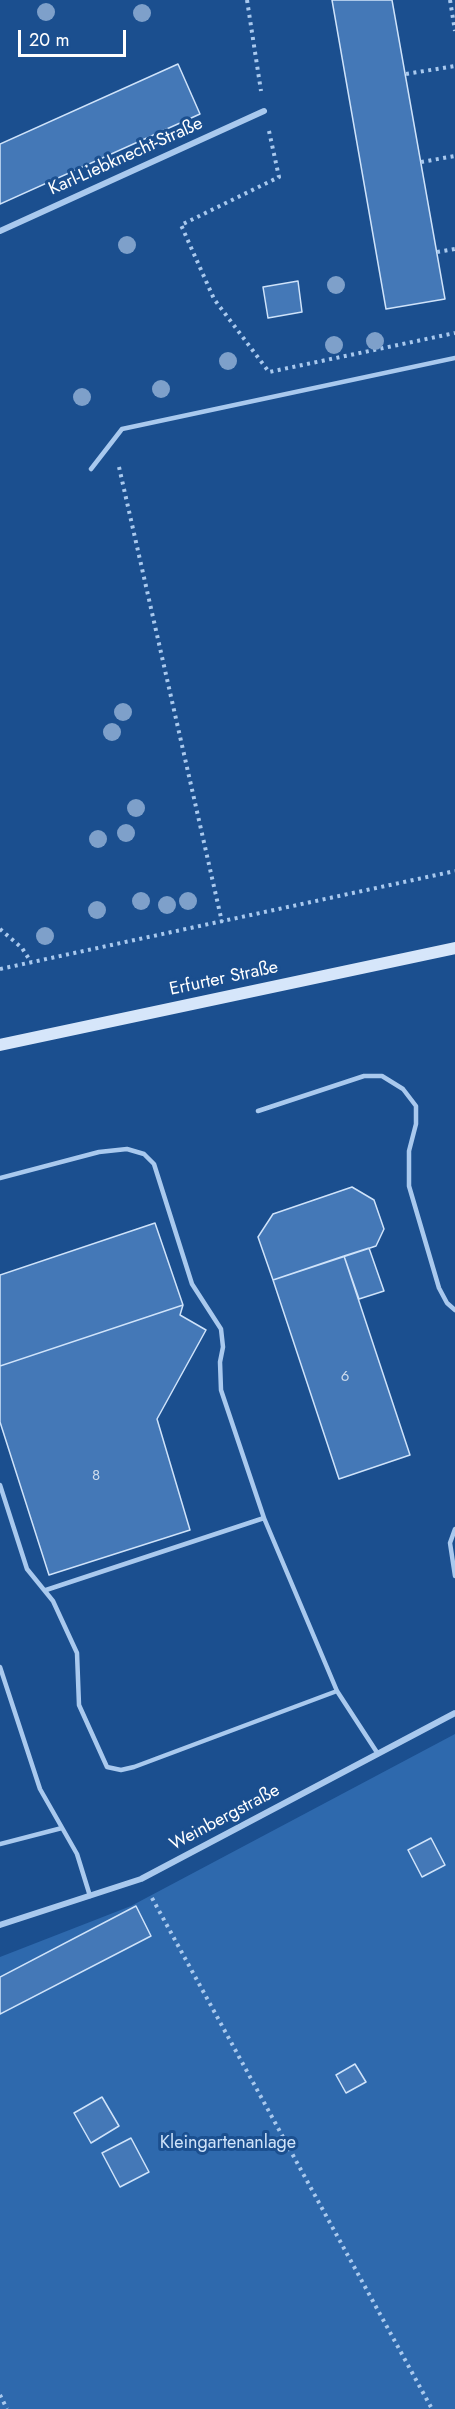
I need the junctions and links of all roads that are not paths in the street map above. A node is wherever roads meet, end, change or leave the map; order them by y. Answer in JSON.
{"nodes":[{"id":1,"x":264,"y":111,"type":"road end"},
{"id":2,"x":0,"y":231,"type":"edge"},
{"id":3,"x":455,"y":358,"type":"edge"},
{"id":4,"x":91,"y":469,"type":"dead end"},
{"id":5,"x":455,"y":948,"type":"edge"},
{"id":6,"x":0,"y":1045,"type":"edge"},
{"id":7,"x":258,"y":1112,"type":"dead end"},
{"id":8,"x":0,"y":1178,"type":"edge"},
{"id":9,"x":455,"y":1310,"type":"edge"},
{"id":10,"x":0,"y":1485,"type":"edge"},
{"id":11,"x":264,"y":1518,"type":"junction"},
{"id":12,"x":455,"y":1529,"type":"edge"},
{"id":13,"x":455,"y":1576,"type":"edge"},
{"id":14,"x":46,"y":1590,"type":"junction"},
{"id":15,"x":0,"y":1667,"type":"edge"},
{"id":16,"x":337,"y":1691,"type":"junction"},
{"id":17,"x":455,"y":1713,"type":"edge"},
{"id":18,"x":378,"y":1754,"type":"junction"},
{"id":19,"x":62,"y":1828,"type":"junction"},
{"id":20,"x":0,"y":1844,"type":"edge"},
{"id":21,"x":90,"y":1896,"type":"junction"},
{"id":22,"x":0,"y":1925,"type":"edge"}],
"edges":[{"from":1,"to":2,"type":"street","name":"Karl-Liebknecht-Straße"},
{"from":3,"to":4,"type":"lane"},
{"from":5,"to":6,"type":"main road","name":"Erfurter Straße"},
{"from":7,"to":9,"type":"lane"},
{"from":8,"to":11,"type":"lane"},
{"from":10,"to":14,"type":"lane"},
{"from":11,"to":14,"type":"lane"},
{"from":11,"to":16,"type":"lane"},
{"from":12,"to":13,"type":"lane"},
{"from":14,"to":16,"type":"lane"},
{"from":15,"to":19,"type":"lane"},
{"from":16,"to":18,"type":"lane"},
{"from":17,"to":18,"type":"street","name":"Weinbergstraße"},
{"from":18,"to":21,"type":"street","name":"Weinbergstraße"},
{"from":19,"to":20,"type":"lane"},
{"from":19,"to":21,"type":"lane"},
{"from":21,"to":22,"type":"street","name":"Weinbergstraße"}]}
